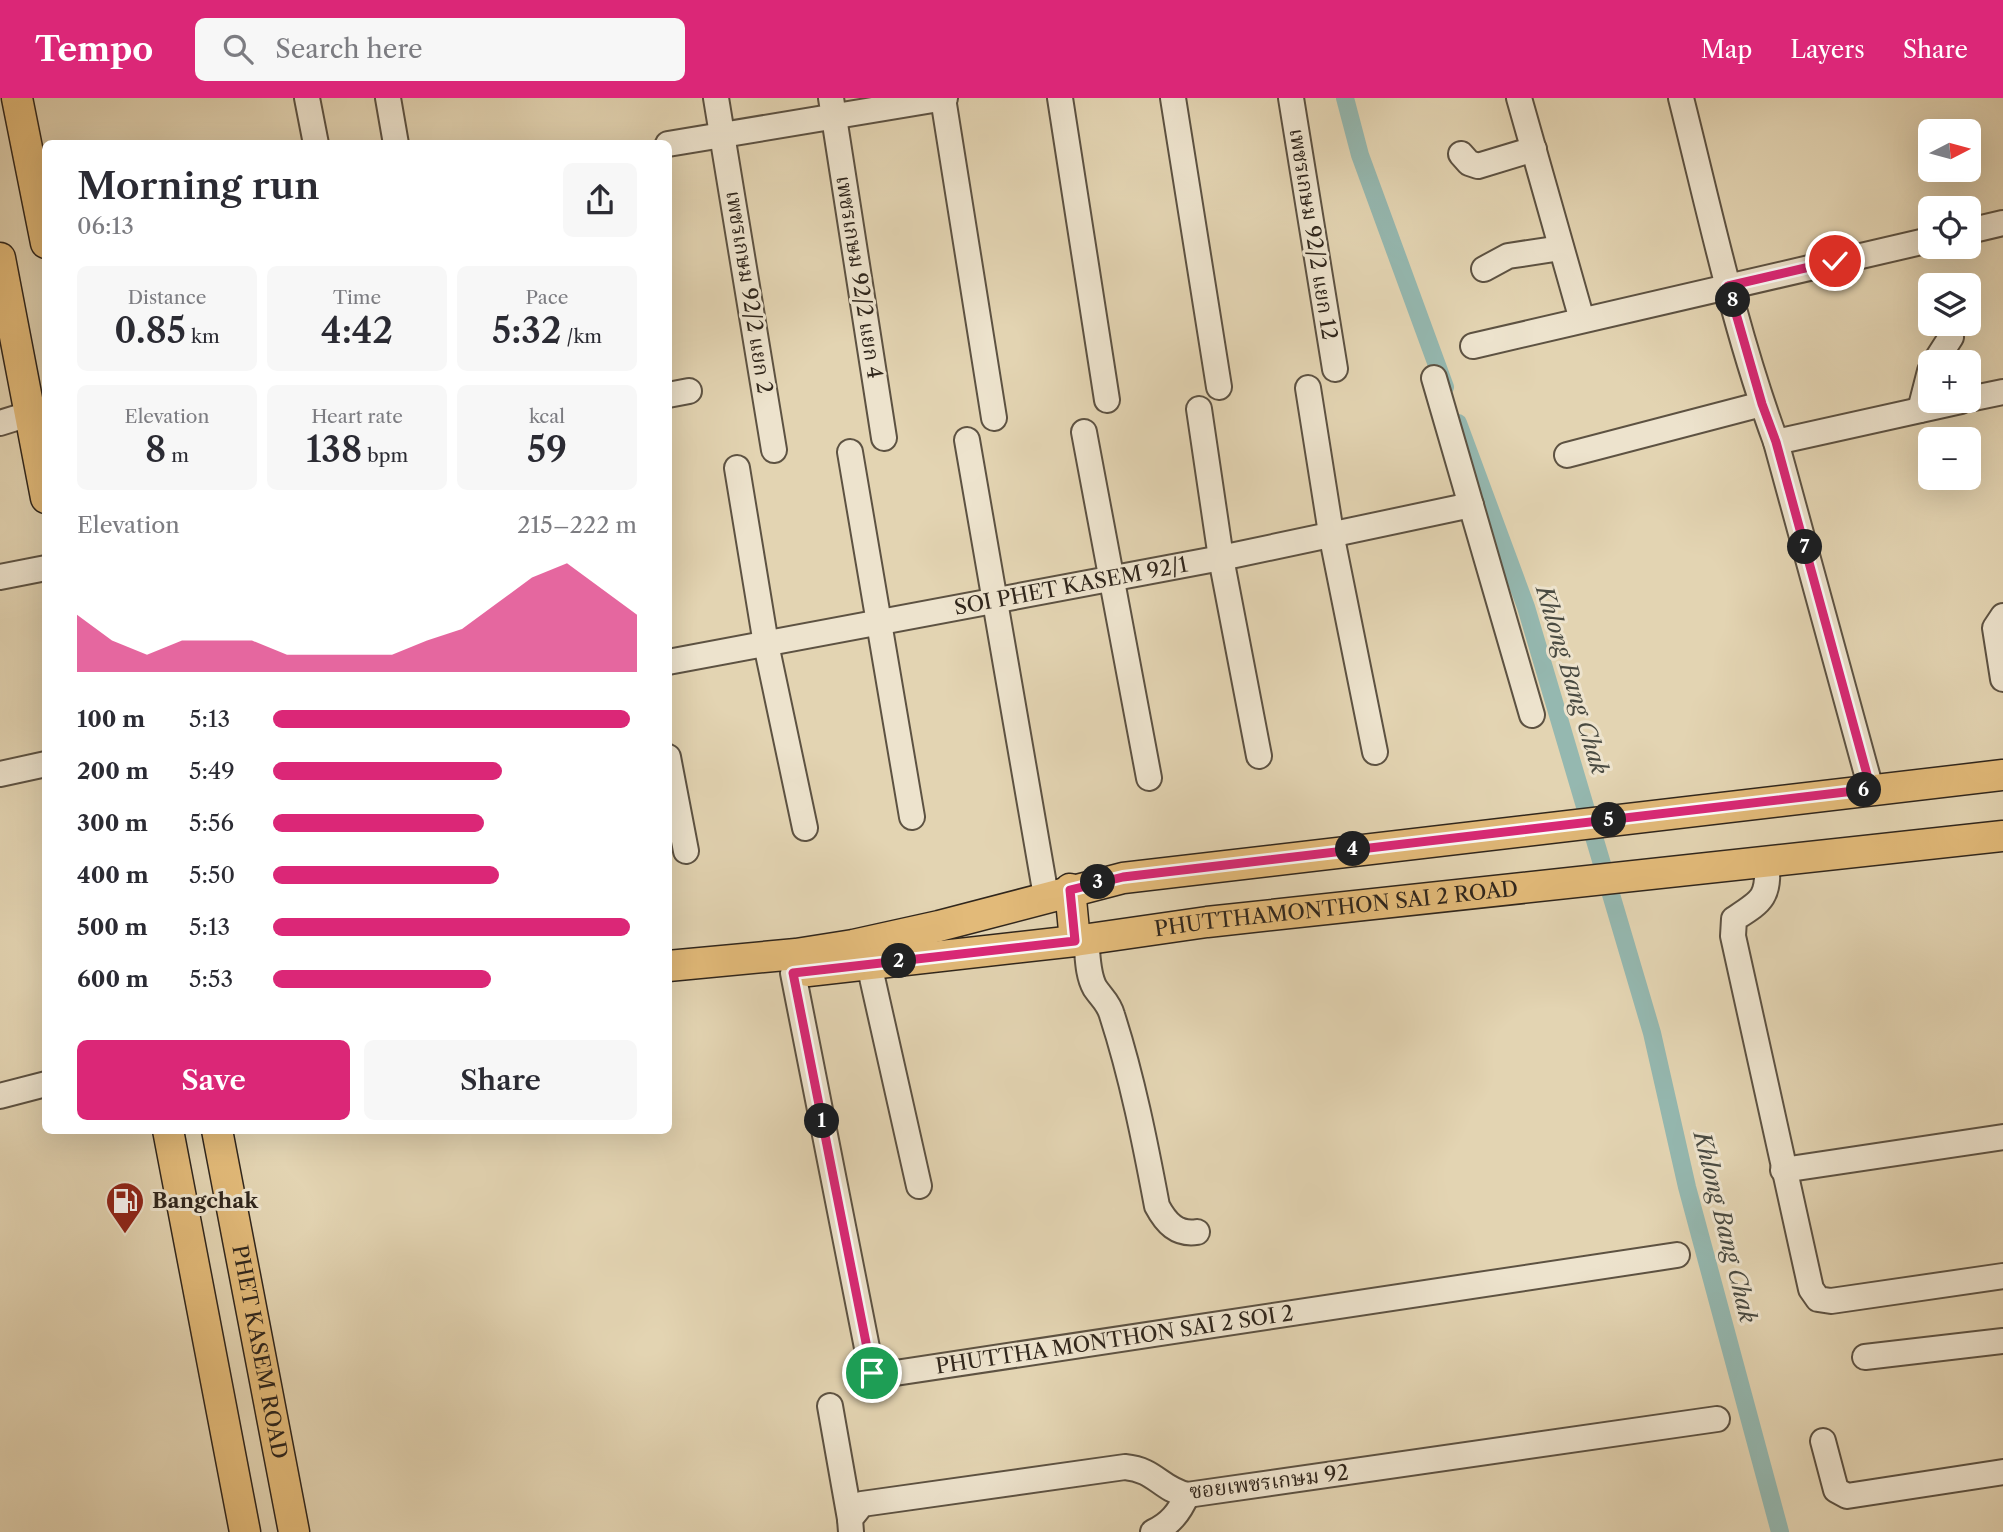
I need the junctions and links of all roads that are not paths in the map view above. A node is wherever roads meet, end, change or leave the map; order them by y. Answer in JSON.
{"nodes":[{"id":1,"x":17,"y":98,"type":"edge"},
{"id":2,"x":307,"y":98,"type":"edge"},
{"id":3,"x":388,"y":98,"type":"edge"},
{"id":4,"x":716,"y":98,"type":"edge"},
{"id":5,"x":944,"y":98,"type":"edge"},
{"id":6,"x":1060,"y":98,"type":"edge"},
{"id":7,"x":1173,"y":98,"type":"edge"},
{"id":8,"x":1291,"y":98,"type":"edge"},
{"id":9,"x":1519,"y":98,"type":"edge"},
{"id":10,"x":1681,"y":98,"type":"edge"},
{"id":11,"x":832,"y":108,"type":"edge"},
{"id":12,"x":723,"y":135,"type":"junction"},
{"id":13,"x":315,"y":140,"type":"edge"},
{"id":14,"x":395,"y":140,"type":"edge"},
{"id":15,"x":672,"y":143,"type":"edge"},
{"id":16,"x":1534,"y":149,"type":"junction"},
{"id":17,"x":1461,"y":153,"type":"dead end"},
{"id":18,"x":42,"y":223,"type":"edge"},
{"id":19,"x":2003,"y":223,"type":"edge"},
{"id":20,"x":1981,"y":228,"type":"edge"},
{"id":21,"x":1918,"y":243,"type":"edge"},
{"id":22,"x":1561,"y":248,"type":"junction"},
{"id":23,"x":0,"y":258,"type":"edge"},
{"id":24,"x":1484,"y":269,"type":"dead end"},
{"id":25,"x":1728,"y":286,"type":"junction"},
{"id":26,"x":1582,"y":320,"type":"junction"},
{"id":27,"x":1951,"y":337,"type":"dead end"},
{"id":28,"x":1473,"y":346,"type":"dead end"},
{"id":29,"x":1943,"y":350,"type":"edge"},
{"id":30,"x":1335,"y":369,"type":"dead end"},
{"id":31,"x":1434,"y":378,"type":"dead end"},
{"id":32,"x":1219,"y":387,"type":"dead end"},
{"id":33,"x":1308,"y":388,"type":"dead end"},
{"id":34,"x":2003,"y":392,"type":"edge"},
{"id":35,"x":1981,"y":397,"type":"edge"},
{"id":36,"x":1107,"y":400,"type":"dead end"},
{"id":37,"x":1762,"y":404,"type":"junction"},
{"id":38,"x":1199,"y":410,"type":"dead end"},
{"id":39,"x":1918,"y":410,"type":"edge"},
{"id":40,"x":29,"y":414,"type":"junction"},
{"id":41,"x":994,"y":418,"type":"dead end"},
{"id":42,"x":0,"y":423,"type":"edge"},
{"id":43,"x":1084,"y":432,"type":"dead end"},
{"id":44,"x":884,"y":438,"type":"dead end"},
{"id":45,"x":967,"y":440,"type":"dead end"},
{"id":46,"x":1776,"y":442,"type":"junction"},
{"id":47,"x":774,"y":450,"type":"dead end"},
{"id":48,"x":850,"y":452,"type":"dead end"},
{"id":49,"x":1567,"y":455,"type":"dead end"},
{"id":50,"x":737,"y":468,"type":"dead end"},
{"id":51,"x":42,"y":478,"type":"edge"},
{"id":52,"x":1471,"y":505,"type":"junction"},
{"id":53,"x":1331,"y":533,"type":"junction"},
{"id":54,"x":1221,"y":558,"type":"junction"},
{"id":55,"x":42,"y":569,"type":"edge"},
{"id":56,"x":0,"y":577,"type":"edge"},
{"id":57,"x":1111,"y":579,"type":"junction"},
{"id":58,"x":993,"y":601,"type":"junction"},
{"id":59,"x":2003,"y":616,"type":"edge"},
{"id":60,"x":879,"y":624,"type":"junction"},
{"id":61,"x":766,"y":644,"type":"junction"},
{"id":62,"x":672,"y":661,"type":"edge"},
{"id":63,"x":2003,"y":679,"type":"edge"},
{"id":64,"x":1532,"y":715,"type":"dead end"},
{"id":65,"x":1375,"y":752,"type":"dead end"},
{"id":66,"x":1259,"y":756,"type":"dead end"},
{"id":67,"x":42,"y":765,"type":"edge"},
{"id":68,"x":0,"y":774,"type":"edge"},
{"id":69,"x":2003,"y":775,"type":"edge"},
{"id":70,"x":672,"y":778,"type":"edge"},
{"id":71,"x":1149,"y":778,"type":"dead end"},
{"id":72,"x":1871,"y":789,"type":"junction"},
{"id":73,"x":912,"y":817,"type":"dead end"},
{"id":74,"x":805,"y":828,"type":"dead end"},
{"id":75,"x":2003,"y":836,"type":"edge"},
{"id":76,"x":686,"y":851,"type":"dead end"},
{"id":77,"x":1767,"y":862,"type":"junction"},
{"id":78,"x":1058,"y":893,"type":"junction"},
{"id":79,"x":1081,"y":940,"type":"junction"},
{"id":80,"x":869,"y":964,"type":"junction"},
{"id":81,"x":672,"y":965,"type":"edge"},
{"id":82,"x":793,"y":973,"type":"junction"},
{"id":83,"x":672,"y":984,"type":"edge"},
{"id":84,"x":42,"y":1085,"type":"edge"},
{"id":85,"x":0,"y":1096,"type":"edge"},
{"id":86,"x":169,"y":1134,"type":"edge"},
{"id":87,"x":218,"y":1134,"type":"edge"},
{"id":88,"x":2003,"y":1137,"type":"edge"},
{"id":89,"x":1783,"y":1170,"type":"junction"},
{"id":90,"x":919,"y":1186,"type":"dead end"},
{"id":91,"x":1197,"y":1232,"type":"dead end"},
{"id":92,"x":1677,"y":1255,"type":"dead end"},
{"id":93,"x":2003,"y":1276,"type":"edge"},
{"id":94,"x":2003,"y":1341,"type":"edge"},
{"id":95,"x":1865,"y":1357,"type":"dead end"},
{"id":96,"x":830,"y":1405,"type":"dead end"},
{"id":97,"x":1717,"y":1419,"type":"dead end"},
{"id":98,"x":1823,"y":1441,"type":"dead end"},
{"id":99,"x":2003,"y":1472,"type":"edge"},
{"id":100,"x":1187,"y":1495,"type":"junction"},
{"id":101,"x":851,"y":1525,"type":"edge"},
{"id":102,"x":245,"y":1532,"type":"edge"},
{"id":103,"x":294,"y":1532,"type":"edge"},
{"id":104,"x":1153,"y":1532,"type":"edge"}],
"edges":[{"from":1,"to":18,"type":"main road"},
{"from":2,"to":13,"type":"street"},
{"from":3,"to":14,"type":"street"},
{"from":4,"to":12,"type":"street","name":"เพชรเกษม 92/2 แยก 2"},
{"from":5,"to":11,"type":"street"},
{"from":5,"to":41,"type":"street"},
{"from":6,"to":36,"type":"street"},
{"from":7,"to":32,"type":"street"},
{"from":8,"to":30,"type":"street","name":"เพชรเกษม 92/2 แยก 12"},
{"from":9,"to":16,"type":"street"},
{"from":10,"to":25,"type":"street"},
{"from":11,"to":12,"type":"street"},
{"from":11,"to":44,"type":"street","name":"เพชรเกษม 92/2 แยก 4"},
{"from":12,"to":15,"type":"street"},
{"from":12,"to":47,"type":"street","name":"เพชรเกษม 92/2 แยก 2"},
{"from":16,"to":17,"type":"street"},
{"from":16,"to":22,"type":"street"},
{"from":19,"to":20,"type":"street"},
{"from":21,"to":25,"type":"street"},
{"from":22,"to":24,"type":"street"},
{"from":22,"to":26,"type":"street"},
{"from":23,"to":40,"type":"main road"},
{"from":25,"to":26,"type":"street"},
{"from":25,"to":37,"type":"street"},
{"from":26,"to":28,"type":"street"},
{"from":27,"to":29,"type":"street"},
{"from":31,"to":52,"type":"street"},
{"from":33,"to":53,"type":"street"},
{"from":34,"to":35,"type":"street"},
{"from":37,"to":46,"type":"street"},
{"from":37,"to":49,"type":"street"},
{"from":38,"to":54,"type":"street"},
{"from":39,"to":46,"type":"street"},
{"from":40,"to":42,"type":"street"},
{"from":40,"to":51,"type":"main road"},
{"from":43,"to":57,"type":"street"},
{"from":45,"to":58,"type":"street"},
{"from":46,"to":72,"type":"street"},
{"from":48,"to":60,"type":"street"},
{"from":50,"to":61,"type":"street"},
{"from":52,"to":53,"type":"street","name":"SOI PHET KASEM 92/1"},
{"from":52,"to":64,"type":"street"},
{"from":53,"to":54,"type":"street","name":"SOI PHET KASEM 92/1"},
{"from":53,"to":65,"type":"street"},
{"from":54,"to":57,"type":"street","name":"SOI PHET KASEM 92/1"},
{"from":54,"to":66,"type":"street"},
{"from":55,"to":56,"type":"street"},
{"from":57,"to":58,"type":"street","name":"SOI PHET KASEM 92/1"},
{"from":57,"to":71,"type":"street"},
{"from":58,"to":60,"type":"street","name":"SOI PHET KASEM 92/1"},
{"from":58,"to":78,"type":"street"},
{"from":59,"to":63,"type":"street"},
{"from":60,"to":61,"type":"street","name":"SOI PHET KASEM 92/1"},
{"from":60,"to":73,"type":"street"},
{"from":61,"to":62,"type":"street","name":"SOI PHET KASEM 92/1"},
{"from":61,"to":74,"type":"street"},
{"from":67,"to":68,"type":"street"},
{"from":69,"to":72,"type":"main road"},
{"from":70,"to":76,"type":"street"},
{"from":72,"to":78,"type":"main road"},
{"from":75,"to":77,"type":"main road","name":"PHUTTHAMONTHON SAI 2 ROAD"},
{"from":77,"to":79,"type":"main road","name":"PHUTTHAMONTHON SAI 2 ROAD"},
{"from":77,"to":89,"type":"street"},
{"from":78,"to":79,"type":"main road"},
{"from":78,"to":81,"type":"main road"},
{"from":79,"to":80,"type":"main road","name":"PHUTTHAMONTHON SAI 2 ROAD"},
{"from":79,"to":91,"type":"street"},
{"from":80,"to":82,"type":"main road","name":"PHUTTHAMONTHON SAI 2 ROAD"},
{"from":80,"to":90,"type":"street"},
{"from":82,"to":83,"type":"main road","name":"PHUTTHAMONTHON SAI 2 ROAD"},
{"from":82,"to":92,"type":"street","name":"PHUTTHA MONTHON SAI 2 SOI 2"},
{"from":84,"to":85,"type":"street"},
{"from":86,"to":102,"type":"main road"},
{"from":87,"to":103,"type":"main road","name":"PHET KASEM ROAD"},
{"from":88,"to":89,"type":"street"},
{"from":89,"to":93,"type":"street"},
{"from":94,"to":95,"type":"street"},
{"from":96,"to":101,"type":"street"},
{"from":97,"to":100,"type":"street","name":"ซอยเพชรเกษม 92"},
{"from":98,"to":99,"type":"street"},
{"from":100,"to":101,"type":"street","name":"ซอยเพชรเกษม 92"},
{"from":100,"to":104,"type":"street"}]}
